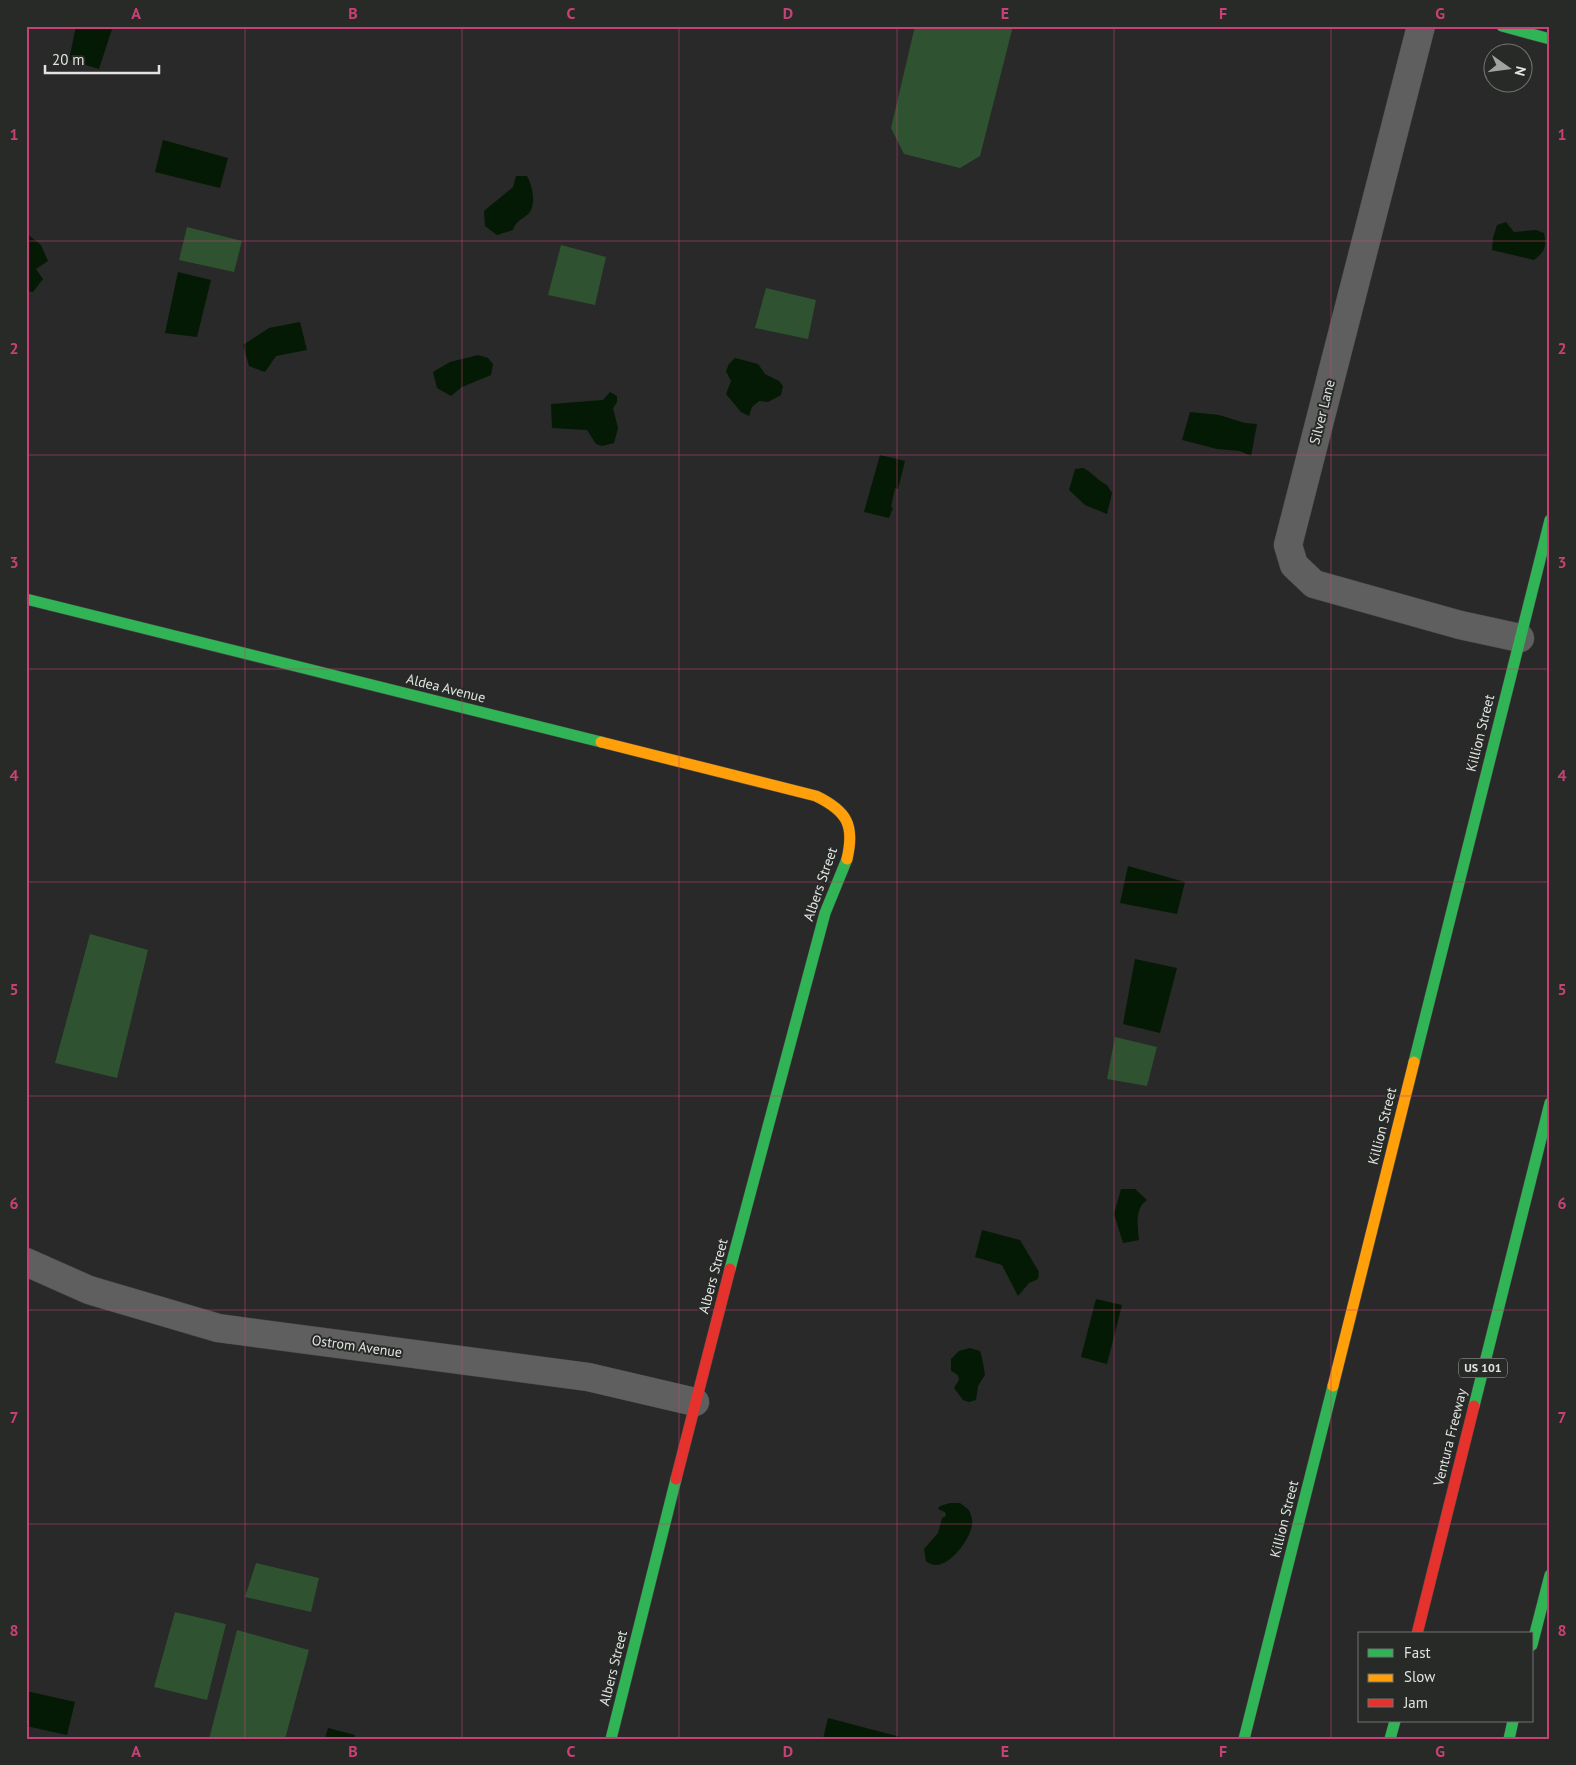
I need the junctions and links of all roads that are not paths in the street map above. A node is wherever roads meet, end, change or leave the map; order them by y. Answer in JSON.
{"nodes":[{"id":1,"x":1421,"y":26,"type":"edge"},
{"id":2,"x":1502,"y":26,"type":"edge"},
{"id":3,"x":1550,"y":39,"type":"edge"},
{"id":4,"x":1550,"y":520,"type":"edge"},
{"id":5,"x":26,"y":599,"type":"edge"},
{"id":6,"x":1520,"y":638,"type":"junction"},
{"id":7,"x":849,"y":823,"type":"joint"},
{"id":8,"x":1550,"y":1102,"type":"edge"},
{"id":9,"x":26,"y":1262,"type":"edge"},
{"id":10,"x":696,"y":1402,"type":"junction"},
{"id":11,"x":1550,"y":1575,"type":"edge"},
{"id":12,"x":1418,"y":1632,"type":"edge"},
{"id":13,"x":1534,"y":1637,"type":"edge"},
{"id":14,"x":1395,"y":1722,"type":"edge"},
{"id":15,"x":1514,"y":1722,"type":"edge"},
{"id":16,"x":611,"y":1739,"type":"edge"},
{"id":17,"x":1244,"y":1739,"type":"edge"},
{"id":18,"x":1390,"y":1739,"type":"edge"},
{"id":19,"x":1509,"y":1739,"type":"edge"}],
"edges":[{"from":1,"to":6,"type":"street","name":"Silver Lane"},
{"from":2,"to":3,"type":"main road"},
{"from":4,"to":6,"type":"main road","name":"Killion Street"},
{"from":5,"to":7,"type":"main road","name":"Aldea Avenue"},
{"from":6,"to":17,"type":"main road","name":"Killion Street"},
{"from":7,"to":10,"type":"main road","name":"Albers Street"},
{"from":8,"to":12,"type":"main road","name":"Ventura Freeway","number":"US 101"},
{"from":9,"to":10,"type":"street","name":"Ostrom Avenue"},
{"from":10,"to":16,"type":"main road","name":"Albers Street"},
{"from":11,"to":13,"type":"main road"},
{"from":14,"to":18,"type":"main road"},
{"from":15,"to":19,"type":"main road"}]}
